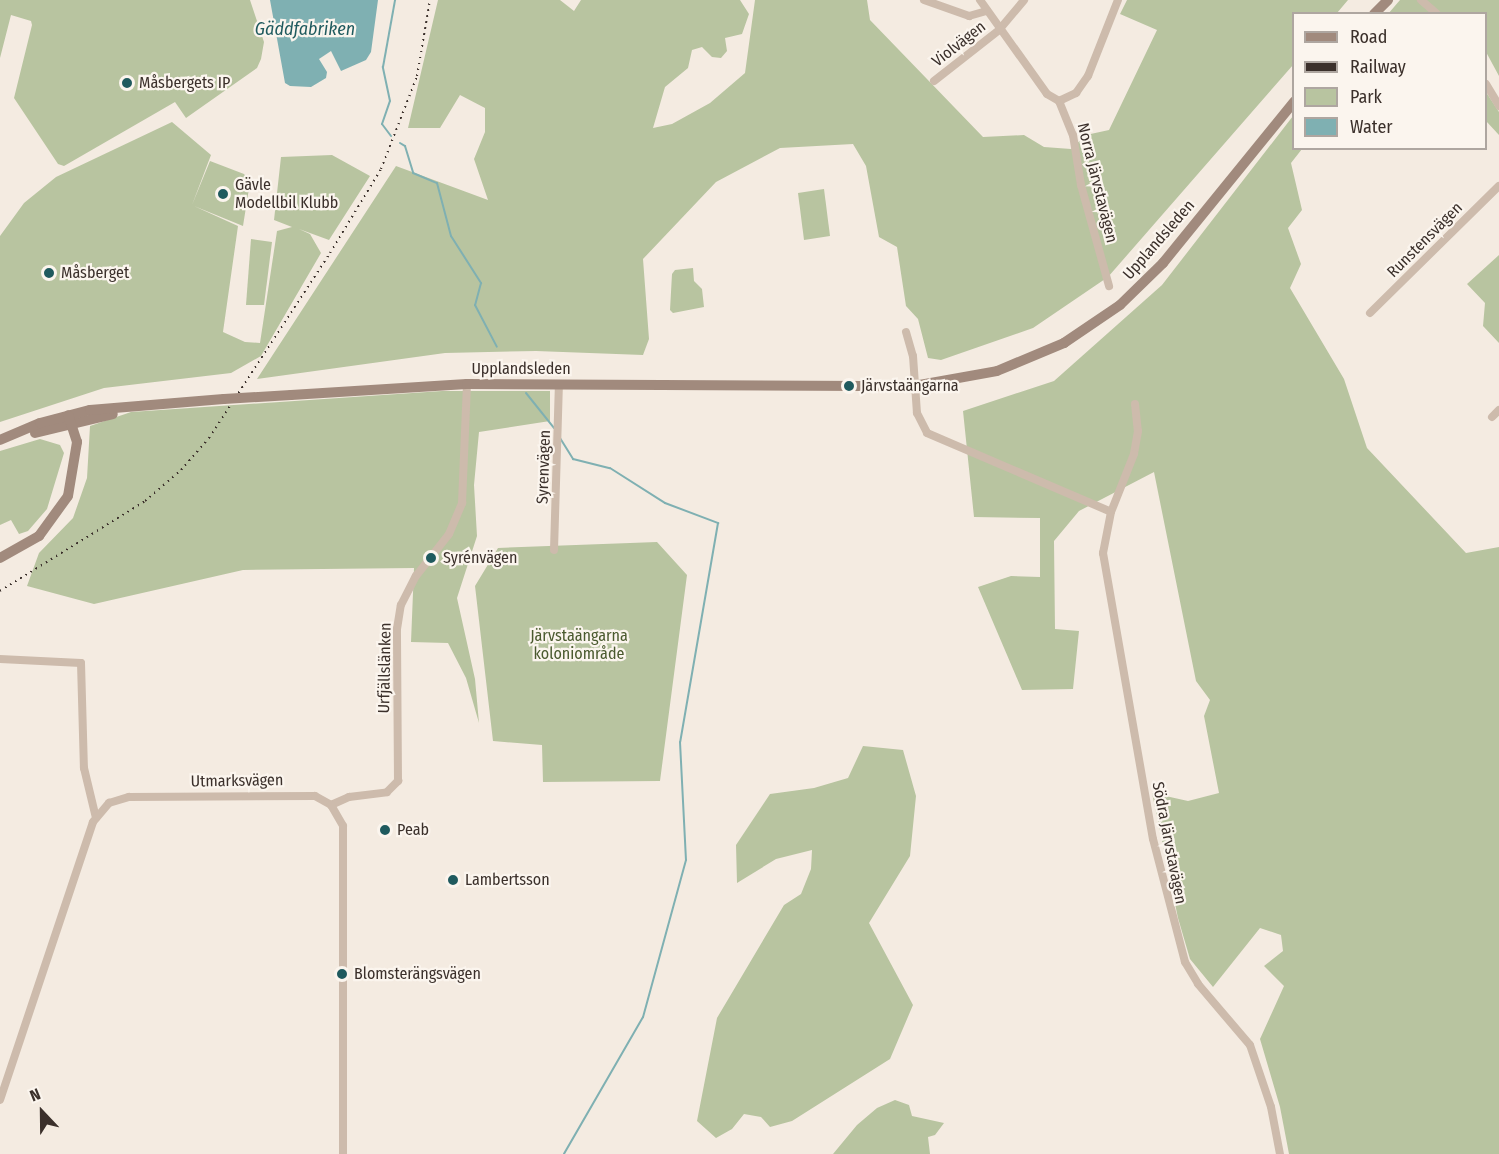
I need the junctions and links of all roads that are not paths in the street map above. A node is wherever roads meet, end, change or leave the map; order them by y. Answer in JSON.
{"nodes":[{"id":1,"x":924,"y":0,"type":"edge"},
{"id":2,"x":980,"y":0,"type":"edge"},
{"id":3,"x":1024,"y":0,"type":"edge"},
{"id":4,"x":1118,"y":0,"type":"edge"},
{"id":5,"x":1388,"y":0,"type":"edge"},
{"id":6,"x":1421,"y":0,"type":"edge"},
{"id":7,"x":987,"y":11,"type":"junction"},
{"id":8,"x":1376,"y":12,"type":"edge"},
{"id":9,"x":1435,"y":12,"type":"edge"},
{"id":10,"x":999,"y":30,"type":"junction"},
{"id":11,"x":934,"y":81,"type":"dead end"},
{"id":12,"x":1487,"y":87,"type":"edge"},
{"id":13,"x":1059,"y":101,"type":"junction"},
{"id":14,"x":1292,"y":103,"type":"edge"},
{"id":15,"x":1499,"y":106,"type":"edge"},
{"id":16,"x":1499,"y":186,"type":"edge"},
{"id":17,"x":1109,"y":286,"type":"dead end"},
{"id":18,"x":1370,"y":313,"type":"dead end"},
{"id":19,"x":906,"y":332,"type":"dead end"},
{"id":20,"x":467,"y":384,"type":"junction"},
{"id":21,"x":559,"y":384,"type":"junction"},
{"id":22,"x":914,"y":386,"type":"junction"},
{"id":23,"x":1135,"y":404,"type":"dead end"},
{"id":24,"x":1499,"y":410,"type":"edge"},
{"id":25,"x":1492,"y":417,"type":"dead end"},
{"id":26,"x":69,"y":419,"type":"junction"},
{"id":27,"x":0,"y":441,"type":"edge"},
{"id":28,"x":1111,"y":512,"type":"junction"},
{"id":29,"x":554,"y":550,"type":"dead end"},
{"id":30,"x":0,"y":552,"type":"edge"},
{"id":31,"x":0,"y":558,"type":"edge"},
{"id":32,"x":0,"y":660,"type":"edge"},
{"id":33,"x":331,"y":806,"type":"junction"},
{"id":34,"x":96,"y":818,"type":"junction"},
{"id":35,"x":0,"y":1100,"type":"edge"},
{"id":36,"x":343,"y":1154,"type":"edge"},
{"id":37,"x":1280,"y":1154,"type":"edge"}],
"edges":[{"from":1,"to":7,"type":"street"},
{"from":2,"to":7,"type":"street"},
{"from":3,"to":10,"type":"street","name":"Violvägen"},
{"from":4,"to":13,"type":"street"},
{"from":5,"to":8,"type":"street"},
{"from":6,"to":9,"type":"street"},
{"from":7,"to":10,"type":"street"},
{"from":10,"to":11,"type":"street","name":"Violvägen"},
{"from":10,"to":13,"type":"street"},
{"from":12,"to":15,"type":"street"},
{"from":13,"to":17,"type":"street","name":"Norra Järvstavägen"},
{"from":14,"to":22,"type":"street","name":"Upplandsleden"},
{"from":16,"to":18,"type":"street","name":"Runstensvägen"},
{"from":19,"to":22,"type":"street"},
{"from":20,"to":21,"type":"street","name":"Upplandsleden"},
{"from":20,"to":26,"type":"street","name":"Upplandsleden","bridge":true},
{"from":20,"to":33,"type":"street","name":"Urfjällslänken"},
{"from":21,"to":22,"type":"street","name":"Upplandsleden"},
{"from":21,"to":29,"type":"street","name":"Syrenvägen"},
{"from":22,"to":28,"type":"street"},
{"from":23,"to":28,"type":"street","name":"Södra Järvstavägen"},
{"from":24,"to":25,"type":"street"},
{"from":26,"to":27,"type":"street","name":"Upplandsleden"},
{"from":26,"to":30,"type":"street"},
{"from":26,"to":31,"type":"street"},
{"from":28,"to":37,"type":"street","name":"Södra Järvstavägen"},
{"from":32,"to":34,"type":"street"},
{"from":33,"to":34,"type":"street","name":"Utmarksvägen"},
{"from":33,"to":36,"type":"street"},
{"from":34,"to":35,"type":"street"}]}
